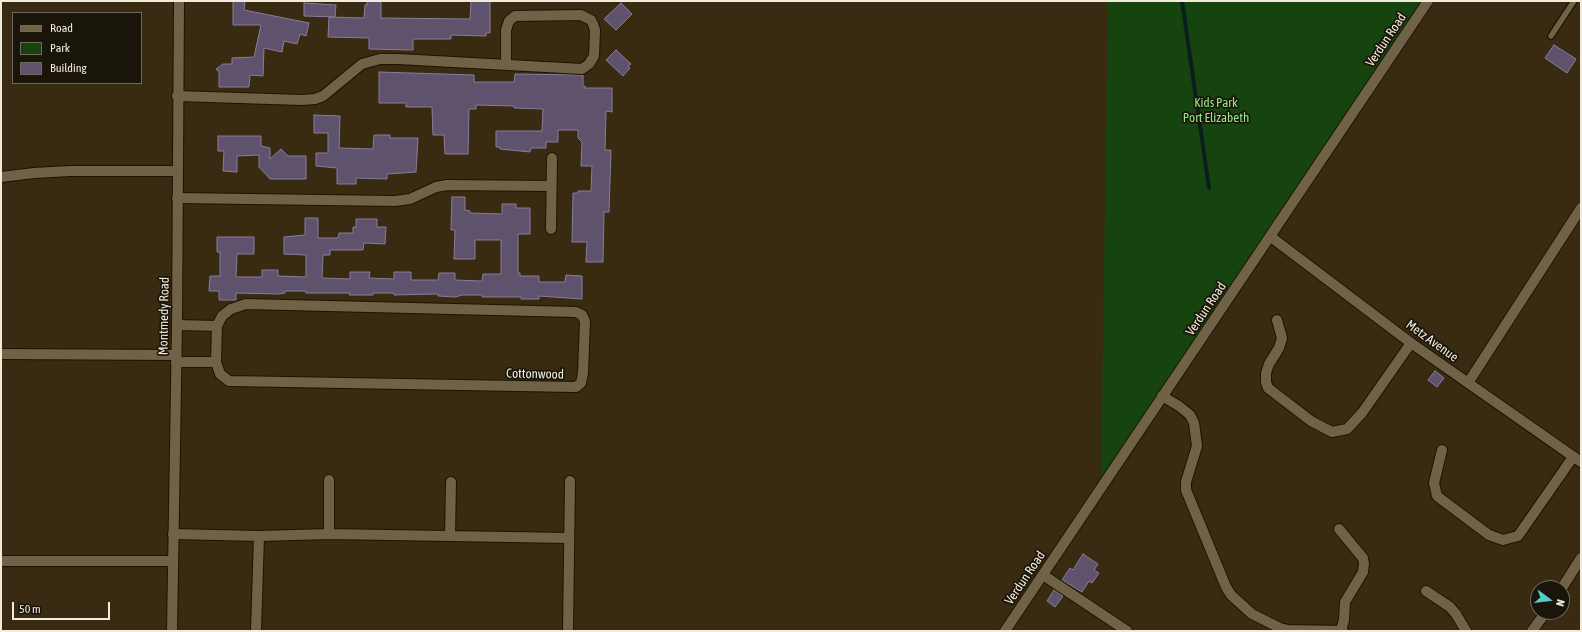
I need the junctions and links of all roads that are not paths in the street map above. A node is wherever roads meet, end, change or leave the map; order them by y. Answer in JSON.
{"nodes":[{"id":1,"x":179,"y":1,"type":"edge"},
{"id":2,"x":1428,"y":1,"type":"edge"},
{"id":3,"x":1574,"y":1,"type":"edge"},
{"id":4,"x":1551,"y":36,"type":"dead end"},
{"id":5,"x":506,"y":64,"type":"junction"},
{"id":6,"x":178,"y":96,"type":"junction"},
{"id":7,"x":552,"y":158,"type":"dead end"},
{"id":8,"x":177,"y":171,"type":"junction"},
{"id":9,"x":1,"y":178,"type":"edge"},
{"id":10,"x":551,"y":186,"type":"junction"},
{"id":11,"x":177,"y":198,"type":"junction"},
{"id":12,"x":1581,"y":208,"type":"edge"},
{"id":13,"x":551,"y":229,"type":"dead end"},
{"id":14,"x":1271,"y":237,"type":"junction"},
{"id":15,"x":1277,"y":320,"type":"dead end"},
{"id":16,"x":177,"y":325,"type":"junction"},
{"id":17,"x":217,"y":326,"type":"junction"},
{"id":18,"x":1411,"y":343,"type":"junction"},
{"id":19,"x":1,"y":354,"type":"edge"},
{"id":20,"x":176,"y":359,"type":"junction"},
{"id":21,"x":216,"y":362,"type":"junction"},
{"id":22,"x":1468,"y":383,"type":"junction"},
{"id":23,"x":1162,"y":396,"type":"junction"},
{"id":24,"x":1442,"y":450,"type":"dead end"},
{"id":25,"x":1577,"y":459,"type":"edge"},
{"id":26,"x":330,"y":480,"type":"dead end"},
{"id":27,"x":570,"y":481,"type":"dead end"},
{"id":28,"x":451,"y":482,"type":"dead end"},
{"id":29,"x":1339,"y":529,"type":"dead end"},
{"id":30,"x":173,"y":534,"type":"junction"},
{"id":31,"x":329,"y":534,"type":"junction"},
{"id":32,"x":259,"y":536,"type":"junction"},
{"id":33,"x":450,"y":536,"type":"junction"},
{"id":34,"x":568,"y":538,"type":"junction"},
{"id":35,"x":1581,"y":558,"type":"edge"},
{"id":36,"x":1,"y":561,"type":"edge"},
{"id":37,"x":172,"y":561,"type":"junction"},
{"id":38,"x":1043,"y":575,"type":"junction"},
{"id":39,"x":1567,"y":580,"type":"edge"},
{"id":40,"x":1426,"y":591,"type":"dead end"},
{"id":41,"x":1540,"y":620,"type":"edge"},
{"id":42,"x":172,"y":631,"type":"edge"},
{"id":43,"x":256,"y":631,"type":"edge"},
{"id":44,"x":568,"y":631,"type":"edge"},
{"id":45,"x":1005,"y":631,"type":"edge"},
{"id":46,"x":1127,"y":631,"type":"edge"},
{"id":47,"x":1342,"y":631,"type":"edge"},
{"id":48,"x":1466,"y":631,"type":"edge"},
{"id":49,"x":1532,"y":631,"type":"edge"}],
"edges":[{"from":1,"to":6,"type":"street","name":"Montmedy Road"},
{"from":2,"to":14,"type":"street","name":"Verdun Road"},
{"from":3,"to":4,"type":"lane"},
{"from":5,"to":5,"type":"street"},
{"from":5,"to":6,"type":"street"},
{"from":6,"to":8,"type":"street","name":"Montmedy Road"},
{"from":7,"to":10,"type":"street"},
{"from":8,"to":9,"type":"street"},
{"from":8,"to":11,"type":"street","name":"Montmedy Road"},
{"from":10,"to":11,"type":"street"},
{"from":10,"to":13,"type":"street"},
{"from":11,"to":16,"type":"street","name":"Montmedy Road"},
{"from":12,"to":22,"type":"street"},
{"from":14,"to":18,"type":"street","name":"Metz Avenue"},
{"from":14,"to":23,"type":"street","name":"Verdun Road"},
{"from":15,"to":18,"type":"street"},
{"from":16,"to":17,"type":"street"},
{"from":16,"to":20,"type":"street","name":"Montmedy Road"},
{"from":17,"to":21,"type":"street"},
{"from":17,"to":21,"type":"street","name":"Cottonwood"},
{"from":18,"to":22,"type":"street","name":"Metz Avenue"},
{"from":19,"to":20,"type":"street"},
{"from":20,"to":21,"type":"street"},
{"from":20,"to":30,"type":"street","name":"Montmedy Road"},
{"from":22,"to":25,"type":"street","name":"Metz Avenue"},
{"from":23,"to":38,"type":"street","name":"Verdun Road"},
{"from":23,"to":47,"type":"street"},
{"from":24,"to":25,"type":"street"},
{"from":26,"to":31,"type":"street"},
{"from":27,"to":34,"type":"street"},
{"from":28,"to":33,"type":"street"},
{"from":29,"to":47,"type":"street"},
{"from":30,"to":32,"type":"street"},
{"from":30,"to":37,"type":"street","name":"Montmedy Road"},
{"from":31,"to":32,"type":"street"},
{"from":31,"to":33,"type":"street"},
{"from":32,"to":43,"type":"street"},
{"from":33,"to":34,"type":"street"},
{"from":34,"to":44,"type":"street"},
{"from":35,"to":39,"type":"street"},
{"from":36,"to":37,"type":"street"},
{"from":37,"to":42,"type":"street","name":"Montmedy Road"},
{"from":38,"to":45,"type":"street","name":"Verdun Road"},
{"from":38,"to":46,"type":"street"},
{"from":40,"to":48,"type":"street"},
{"from":41,"to":49,"type":"street"}]}
